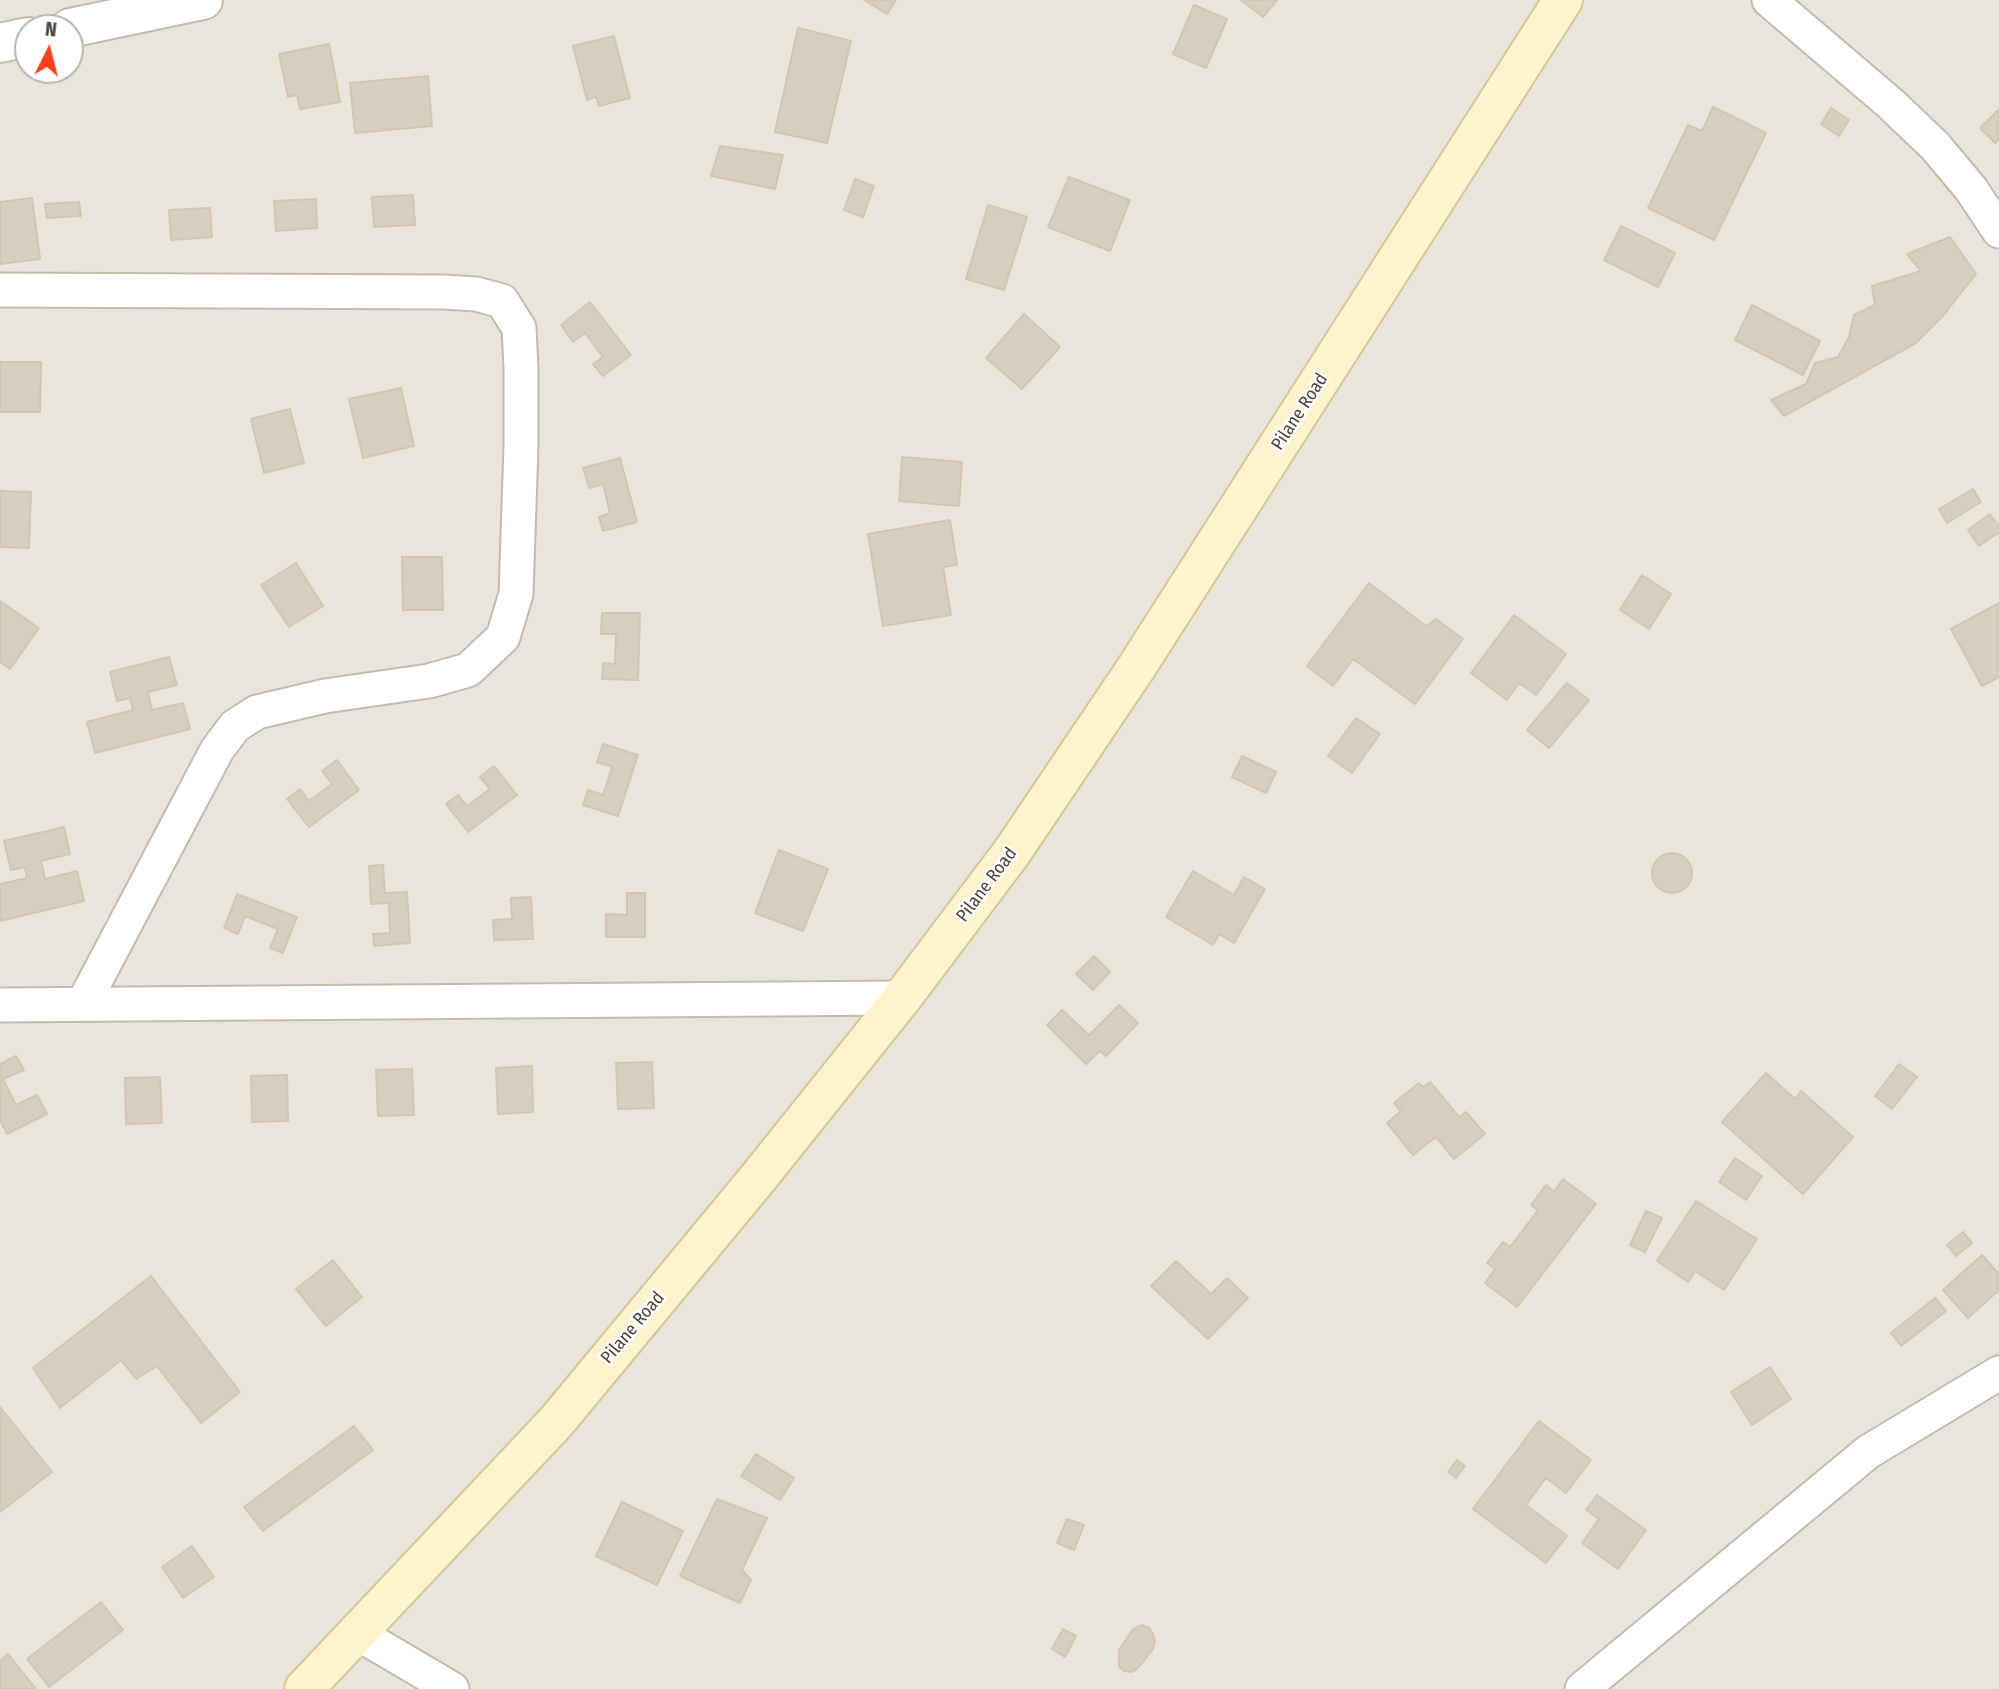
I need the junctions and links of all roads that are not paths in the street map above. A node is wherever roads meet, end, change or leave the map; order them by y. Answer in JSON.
{"nodes":[{"id":1,"x":202,"y":0,"type":"edge"},
{"id":2,"x":1563,"y":0,"type":"edge"},
{"id":3,"x":1769,"y":0,"type":"edge"},
{"id":4,"x":84,"y":25,"type":"edge"},
{"id":5,"x":1999,"y":231,"type":"edge"},
{"id":6,"x":0,"y":290,"type":"edge"},
{"id":7,"x":902,"y":998,"type":"junction"},
{"id":8,"x":83,"y":1004,"type":"junction"},
{"id":9,"x":0,"y":1005,"type":"edge"},
{"id":10,"x":1999,"y":1373,"type":"edge"},
{"id":11,"x":357,"y":1633,"type":"junction"},
{"id":12,"x":304,"y":1689,"type":"edge"},
{"id":13,"x":452,"y":1689,"type":"edge"},
{"id":14,"x":1582,"y":1689,"type":"edge"}],
"edges":[{"from":1,"to":4,"type":"street"},
{"from":2,"to":7,"type":"main road","name":"Pilane Road"},
{"from":3,"to":5,"type":"street"},
{"from":6,"to":8,"type":"street"},
{"from":7,"to":8,"type":"street"},
{"from":7,"to":11,"type":"main road","name":"Pilane Road"},
{"from":8,"to":9,"type":"street"},
{"from":10,"to":14,"type":"street"},
{"from":11,"to":12,"type":"main road","name":"Pilane Road"},
{"from":11,"to":13,"type":"street"}]}
